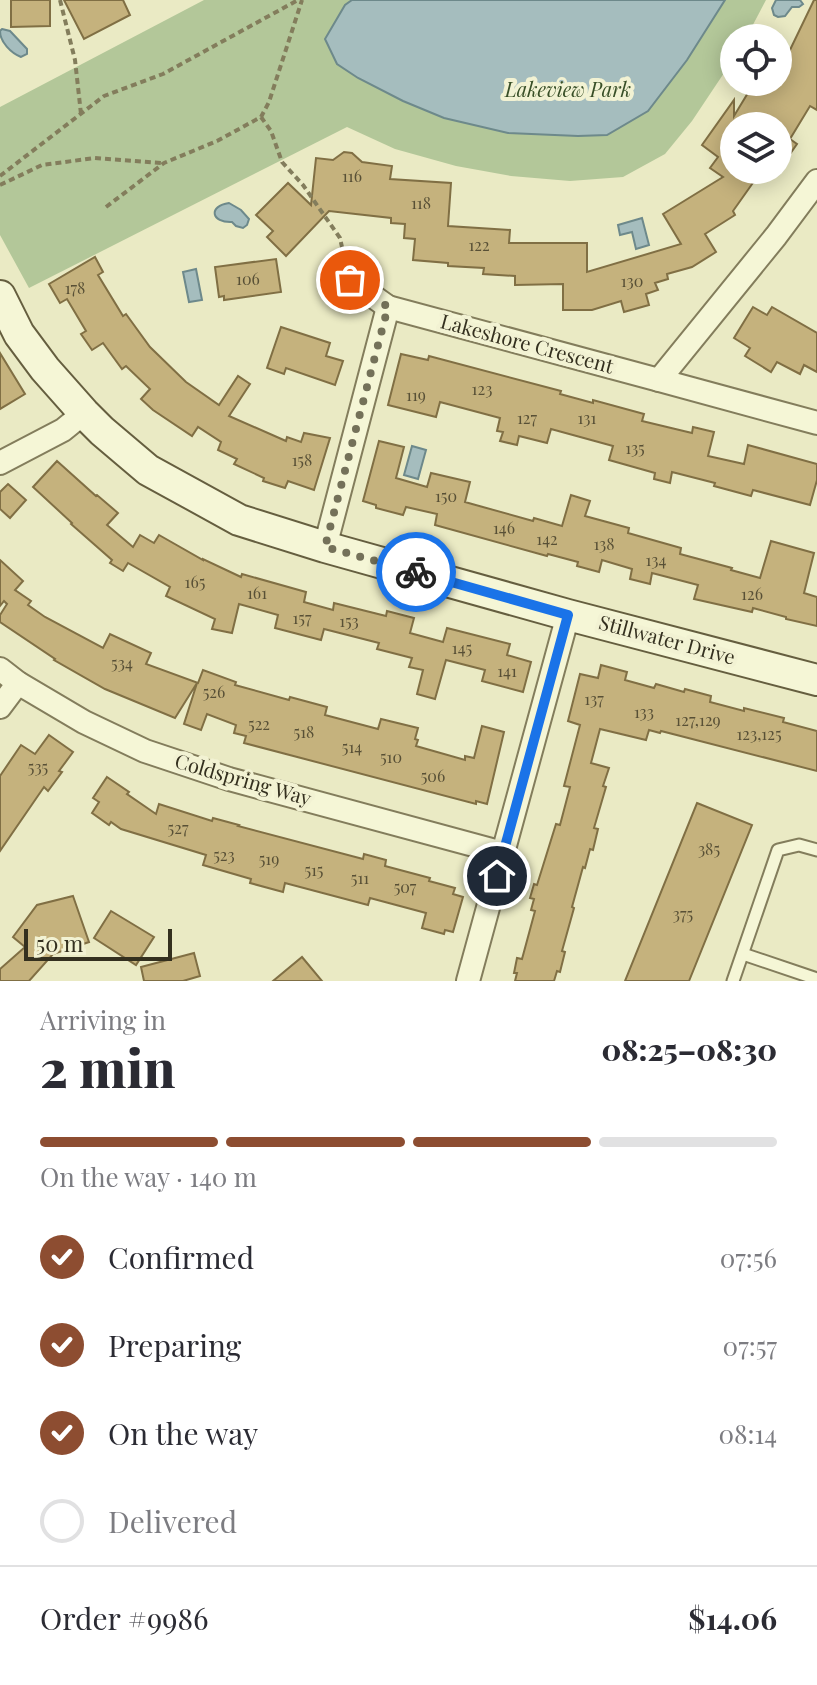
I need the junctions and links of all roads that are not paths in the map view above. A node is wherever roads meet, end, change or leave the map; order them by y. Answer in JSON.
{"nodes":[{"id":1,"x":817,"y":181,"type":"edge"},
{"id":2,"x":350,"y":280,"type":"dead end"},
{"id":3,"x":0,"y":296,"type":"edge"},
{"id":4,"x":388,"y":307,"type":"junction"},
{"id":5,"x":659,"y":380,"type":"junction"},
{"id":6,"x":84,"y":413,"type":"junction"},
{"id":7,"x":817,"y":423,"type":"edge"},
{"id":8,"x":0,"y":463,"type":"edge"},
{"id":9,"x":325,"y":547,"type":"junction"},
{"id":10,"x":568,"y":615,"type":"junction"},
{"id":11,"x":9,"y":676,"type":"edge"},
{"id":12,"x":817,"y":680,"type":"edge"},
{"id":13,"x":0,"y":707,"type":"edge"},
{"id":14,"x":817,"y":850,"type":"edge"},
{"id":15,"x":503,"y":853,"type":"junction"},
{"id":16,"x":743,"y":954,"type":"junction"},
{"id":17,"x":817,"y":979,"type":"edge"},
{"id":18,"x":468,"y":981,"type":"edge"},
{"id":19,"x":733,"y":981,"type":"edge"}],
"edges":[{"from":1,"to":5,"type":"street"},
{"from":2,"to":4,"type":"street"},
{"from":3,"to":6,"type":"street","name":"Stillwater Drive"},
{"from":4,"to":5,"type":"street","name":"Lakeshore Crescent"},
{"from":4,"to":9,"type":"street"},
{"from":5,"to":7,"type":"street","name":"Lakeshore Crescent"},
{"from":6,"to":8,"type":"street"},
{"from":6,"to":9,"type":"street","name":"Stillwater Drive"},
{"from":9,"to":10,"type":"street","name":"Stillwater Drive"},
{"from":10,"to":12,"type":"street","name":"Stillwater Drive"},
{"from":10,"to":15,"type":"street"},
{"from":11,"to":13,"type":"street"},
{"from":11,"to":15,"type":"street","name":"Coldspring Way"},
{"from":14,"to":16,"type":"lane"},
{"from":15,"to":18,"type":"street"},
{"from":16,"to":17,"type":"lane"},
{"from":16,"to":19,"type":"lane"}]}
